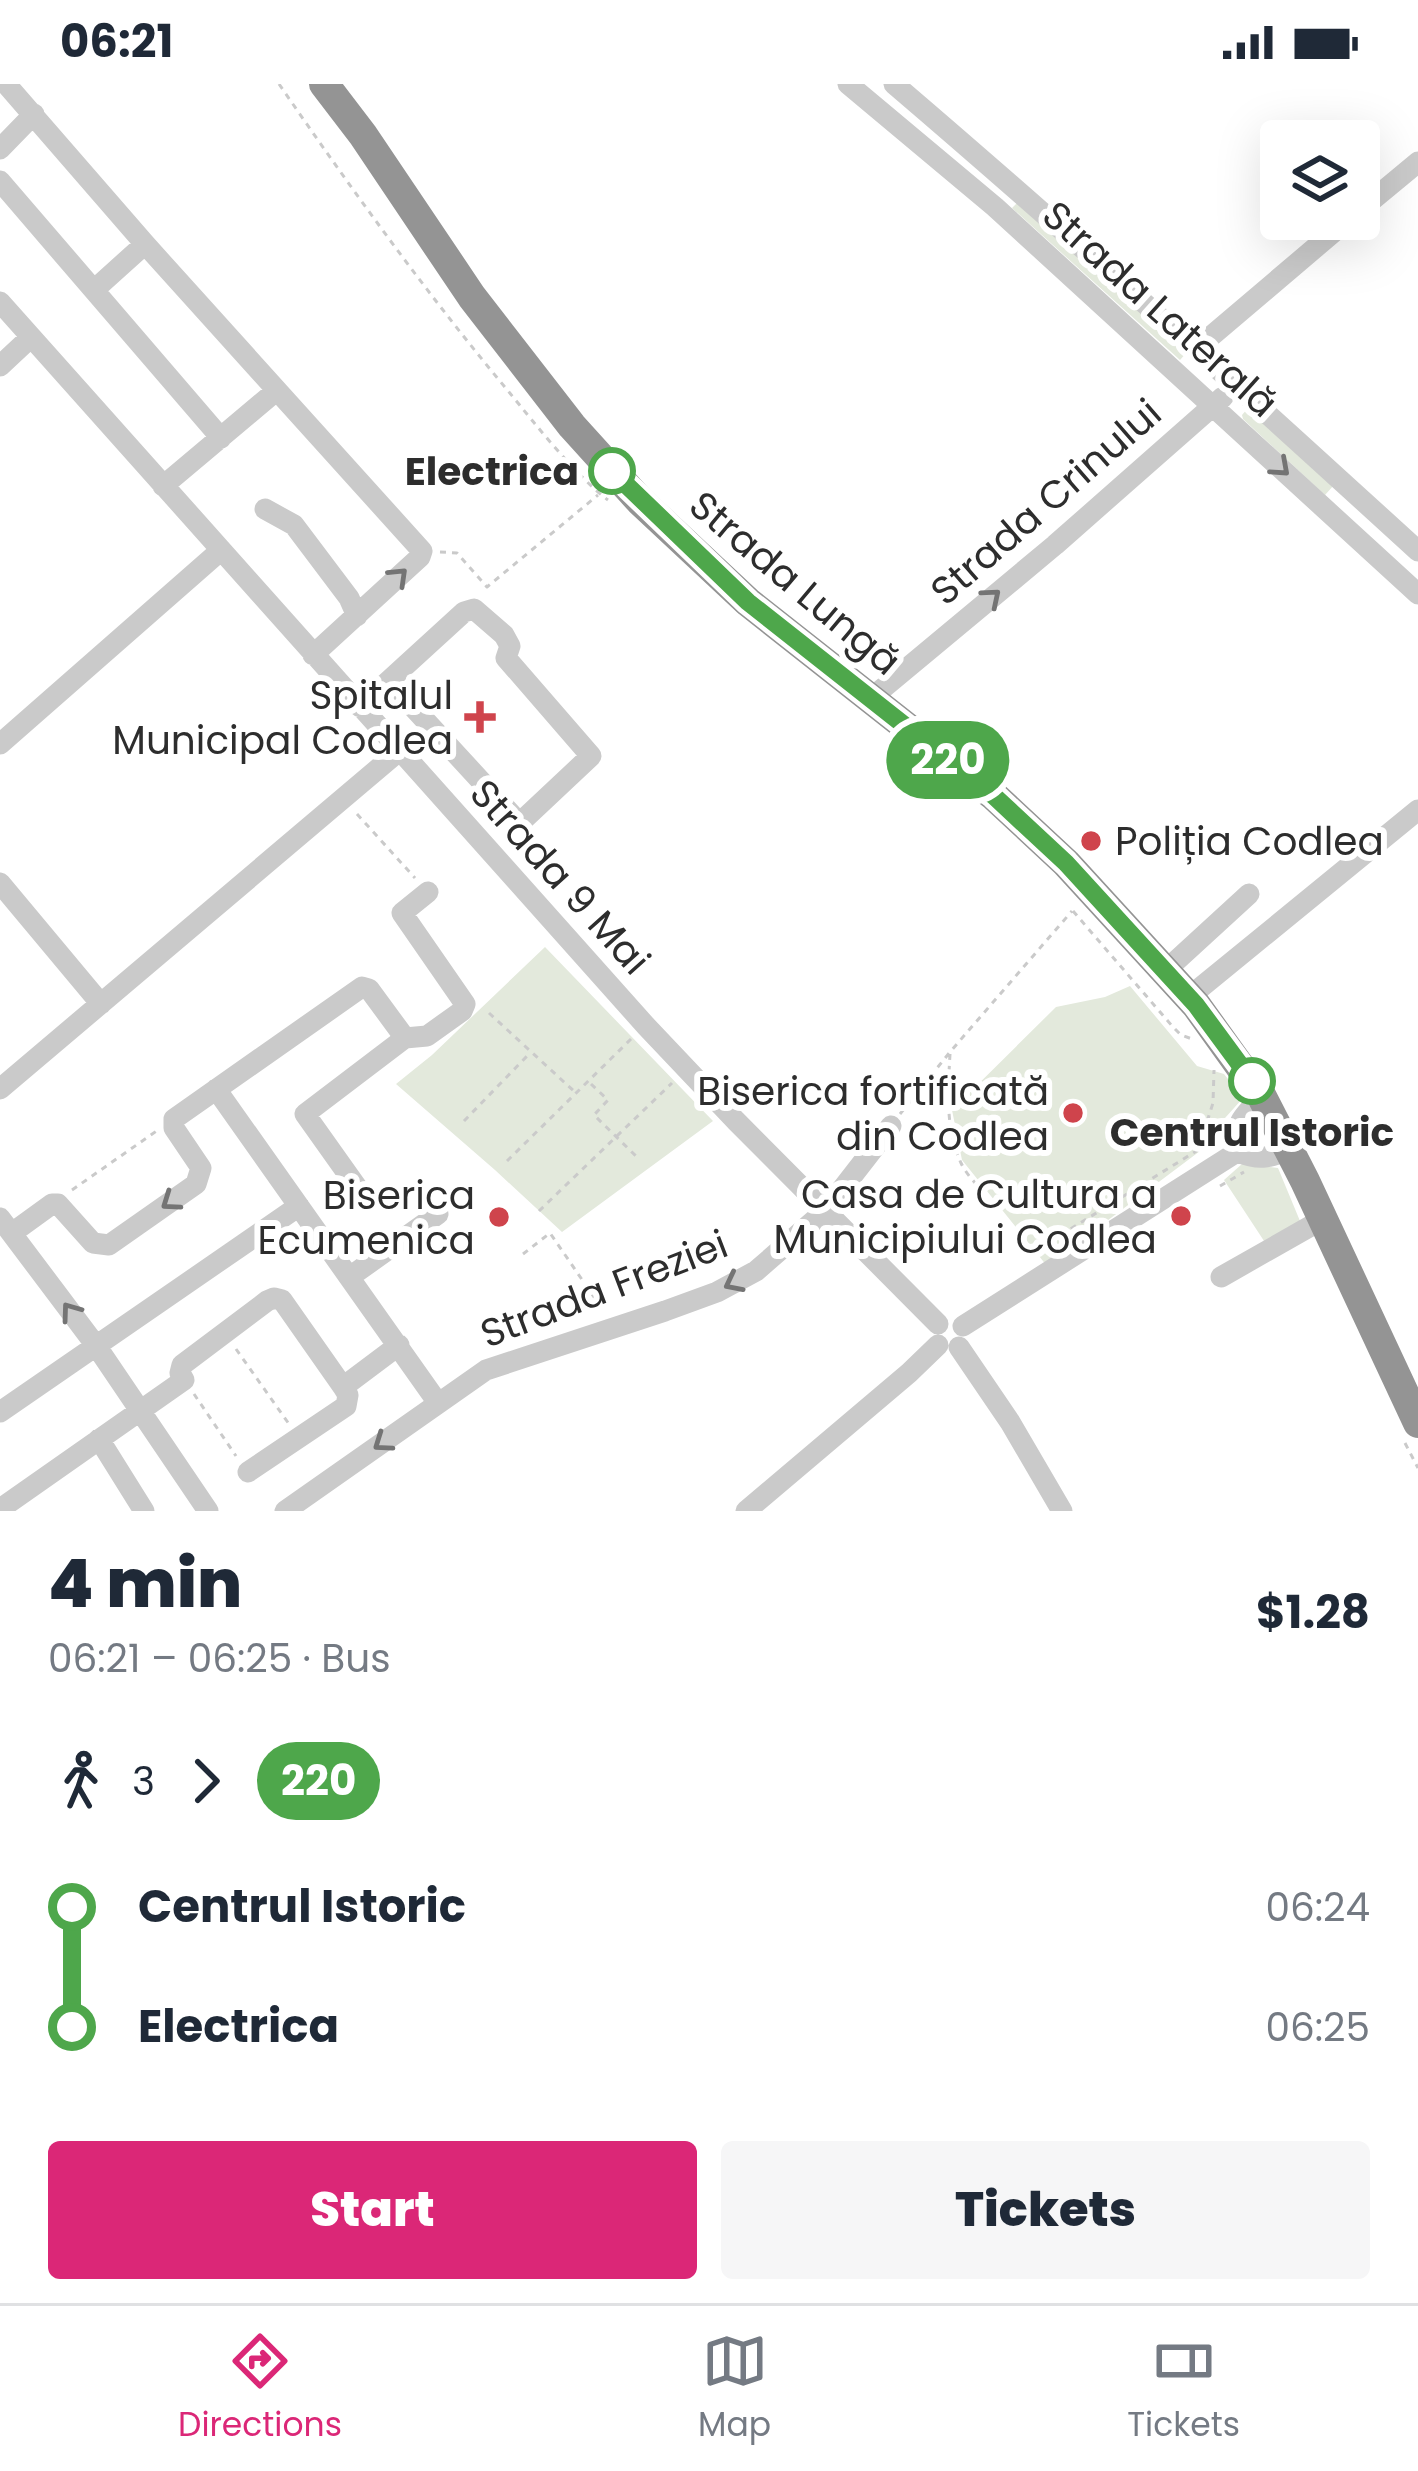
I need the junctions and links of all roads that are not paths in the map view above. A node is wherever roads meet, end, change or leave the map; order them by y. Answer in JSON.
{"nodes":[{"id":1,"x":6,"y":84,"type":"edge"},
{"id":2,"x":324,"y":84,"type":"edge"},
{"id":3,"x":848,"y":84,"type":"edge"},
{"id":4,"x":894,"y":84,"type":"edge"},
{"id":5,"x":34,"y":114,"type":"junction"},
{"id":6,"x":0,"y":149,"type":"edge"},
{"id":7,"x":984,"y":160,"type":"junction"},
{"id":8,"x":1418,"y":162,"type":"edge"},
{"id":9,"x":0,"y":181,"type":"edge"},
{"id":10,"x":965,"y":181,"type":"junction"},
{"id":11,"x":1380,"y":194,"type":"edge"},
{"id":12,"x":1324,"y":240,"type":"edge"},
{"id":13,"x":145,"y":244,"type":"junction"},
{"id":14,"x":94,"y":290,"type":"junction"},
{"id":15,"x":0,"y":302,"type":"edge"},
{"id":16,"x":32,"y":337,"type":"junction"},
{"id":17,"x":1196,"y":349,"type":"junction"},
{"id":18,"x":0,"y":366,"type":"edge"},
{"id":19,"x":1236,"y":385,"type":"junction"},
{"id":20,"x":276,"y":391,"type":"junction"},
{"id":21,"x":1213,"y":406,"type":"junction"},
{"id":22,"x":220,"y":437,"type":"junction"},
{"id":23,"x":163,"y":486,"type":"junction"},
{"id":24,"x":265,"y":509,"type":"dead end"},
{"id":25,"x":220,"y":551,"type":"junction"},
{"id":26,"x":1418,"y":551,"type":"edge"},
{"id":27,"x":1418,"y":594,"type":"edge"},
{"id":28,"x":357,"y":616,"type":"junction"},
{"id":29,"x":313,"y":656,"type":"junction"},
{"id":30,"x":389,"y":681,"type":"junction"},
{"id":31,"x":870,"y":699,"type":"junction"},
{"id":32,"x":360,"y":707,"type":"junction"},
{"id":33,"x":0,"y":744,"type":"edge"},
{"id":34,"x":399,"y":751,"type":"junction"},
{"id":35,"x":1418,"y":810,"type":"edge"},
{"id":36,"x":0,"y":883,"type":"edge"},
{"id":37,"x":428,"y":892,"type":"road end"},
{"id":38,"x":1249,"y":894,"type":"dead end"},
{"id":39,"x":1165,"y":970,"type":"junction"},
{"id":40,"x":1189,"y":997,"type":"junction"},
{"id":41,"x":101,"y":1004,"type":"junction"},
{"id":42,"x":404,"y":1038,"type":"junction"},
{"id":43,"x":0,"y":1089,"type":"edge"},
{"id":44,"x":217,"y":1089,"type":"junction"},
{"id":45,"x":1262,"y":1097,"type":"junction"},
{"id":46,"x":890,"y":1126,"type":"road end"},
{"id":47,"x":1289,"y":1149,"type":"junction"},
{"id":48,"x":1237,"y":1152,"type":"junction"},
{"id":49,"x":359,"y":1190,"type":"dead end"},
{"id":50,"x":299,"y":1206,"type":"junction"},
{"id":51,"x":825,"y":1211,"type":"junction"},
{"id":52,"x":437,"y":1214,"type":"dead end"},
{"id":53,"x":1323,"y":1219,"type":"junction"},
{"id":54,"x":6,"y":1225,"type":"edge"},
{"id":55,"x":350,"y":1276,"type":"junction"},
{"id":56,"x":1221,"y":1276,"type":"dead end"},
{"id":57,"x":949,"y":1335,"type":"junction"},
{"id":58,"x":399,"y":1345,"type":"junction"},
{"id":59,"x":97,"y":1347,"type":"junction"},
{"id":60,"x":343,"y":1388,"type":"junction"},
{"id":61,"x":438,"y":1403,"type":"junction"},
{"id":62,"x":141,"y":1410,"type":"junction"},
{"id":63,"x":0,"y":1412,"type":"edge"},
{"id":64,"x":1418,"y":1423,"type":"edge"},
{"id":65,"x":99,"y":1439,"type":"junction"},
{"id":66,"x":248,"y":1472,"type":"road end"},
{"id":67,"x":7,"y":1509,"type":"edge"},
{"id":68,"x":144,"y":1511,"type":"edge"},
{"id":69,"x":208,"y":1511,"type":"edge"},
{"id":70,"x":285,"y":1511,"type":"edge"},
{"id":71,"x":746,"y":1511,"type":"edge"},
{"id":72,"x":1062,"y":1511,"type":"edge"}],
"edges":[{"from":1,"to":5,"type":"street"},
{"from":2,"to":31,"type":"highway","name":"Strada Lungă"},
{"from":3,"to":10,"type":"street","name":"Strada Laterală"},
{"from":4,"to":7,"type":"street","name":"Strada Laterală"},
{"from":5,"to":6,"type":"street"},
{"from":5,"to":13,"type":"street"},
{"from":7,"to":10,"type":"street"},
{"from":7,"to":17,"type":"street","name":"Strada Laterală"},
{"from":8,"to":11,"type":"street"},
{"from":9,"to":14,"type":"street"},
{"from":10,"to":21,"type":"street","name":"Strada Laterală"},
{"from":12,"to":17,"type":"street"},
{"from":13,"to":14,"type":"street"},
{"from":13,"to":20,"type":"street"},
{"from":14,"to":22,"type":"street"},
{"from":15,"to":16,"type":"street","name":"Strada 9 Mai"},
{"from":16,"to":18,"type":"street"},
{"from":16,"to":23,"type":"street","name":"Strada 9 Mai"},
{"from":17,"to":19,"type":"street","name":"Strada Laterală"},
{"from":19,"to":21,"type":"street","name":"Strada Crinului"},
{"from":19,"to":26,"type":"street","name":"Strada Laterală"},
{"from":20,"to":22,"type":"street"},
{"from":28,"to":20,"type":"street","one_way":true},
{"from":21,"to":27,"type":"street","name":"Strada Laterală","one_way":true},
{"from":31,"to":21,"type":"street","name":"Strada Crinului","one_way":true},
{"from":22,"to":23,"type":"street"},
{"from":23,"to":25,"type":"street","name":"Strada 9 Mai"},
{"from":24,"to":28,"type":"street"},
{"from":25,"to":29,"type":"street","name":"Strada 9 Mai"},
{"from":25,"to":33,"type":"street"},
{"from":28,"to":29,"type":"street"},
{"from":29,"to":32,"type":"street","name":"Strada 9 Mai"},
{"from":30,"to":30,"type":"street"},
{"from":30,"to":32,"type":"street"},
{"from":31,"to":39,"type":"highway","name":"Strada Lungă"},
{"from":32,"to":34,"type":"street","name":"Strada 9 Mai"},
{"from":34,"to":41,"type":"street"},
{"from":34,"to":51,"type":"street","name":"Strada 9 Mai"},
{"from":35,"to":40,"type":"street"},
{"from":36,"to":41,"type":"street"},
{"from":37,"to":42,"type":"street"},
{"from":38,"to":39,"type":"street"},
{"from":39,"to":40,"type":"highway","name":"Strada Lungă"},
{"from":40,"to":45,"type":"highway","name":"Strada Lungă"},
{"from":41,"to":43,"type":"street"},
{"from":42,"to":44,"type":"street"},
{"from":42,"to":49,"type":"street"},
{"from":44,"to":50,"type":"street"},
{"from":44,"to":54,"type":"street","one_way":true},
{"from":45,"to":47,"type":"highway","name":"Strada Lungă"},
{"from":45,"to":48,"type":"street"},
{"from":46,"to":51,"type":"street","name":"Strada Freziei"},
{"from":47,"to":48,"type":"street"},
{"from":47,"to":53,"type":"highway","name":"Strada Lungă"},
{"from":48,"to":57,"type":"street"},
{"from":50,"to":55,"type":"street"},
{"from":50,"to":59,"type":"street"},
{"from":51,"to":57,"type":"street","name":"Strada 9 Mai"},
{"from":51,"to":61,"type":"street","name":"Strada Freziei","one_way":true},
{"from":52,"to":55,"type":"street"},
{"from":53,"to":56,"type":"street"},
{"from":53,"to":64,"type":"highway","name":"Strada Lungă"},
{"from":59,"to":54,"type":"street","one_way":true},
{"from":55,"to":58,"type":"street"},
{"from":57,"to":71,"type":"street"},
{"from":57,"to":72,"type":"street","name":"Strada 9 Mai"},
{"from":58,"to":60,"type":"street"},
{"from":58,"to":61,"type":"street"},
{"from":59,"to":62,"type":"street"},
{"from":59,"to":63,"type":"street"},
{"from":60,"to":62,"type":"street"},
{"from":60,"to":66,"type":"street"},
{"from":61,"to":70,"type":"street","name":"Strada Freziei","one_way":true},
{"from":62,"to":65,"type":"street"},
{"from":62,"to":69,"type":"street"},
{"from":65,"to":67,"type":"street"},
{"from":65,"to":68,"type":"street"}]}
